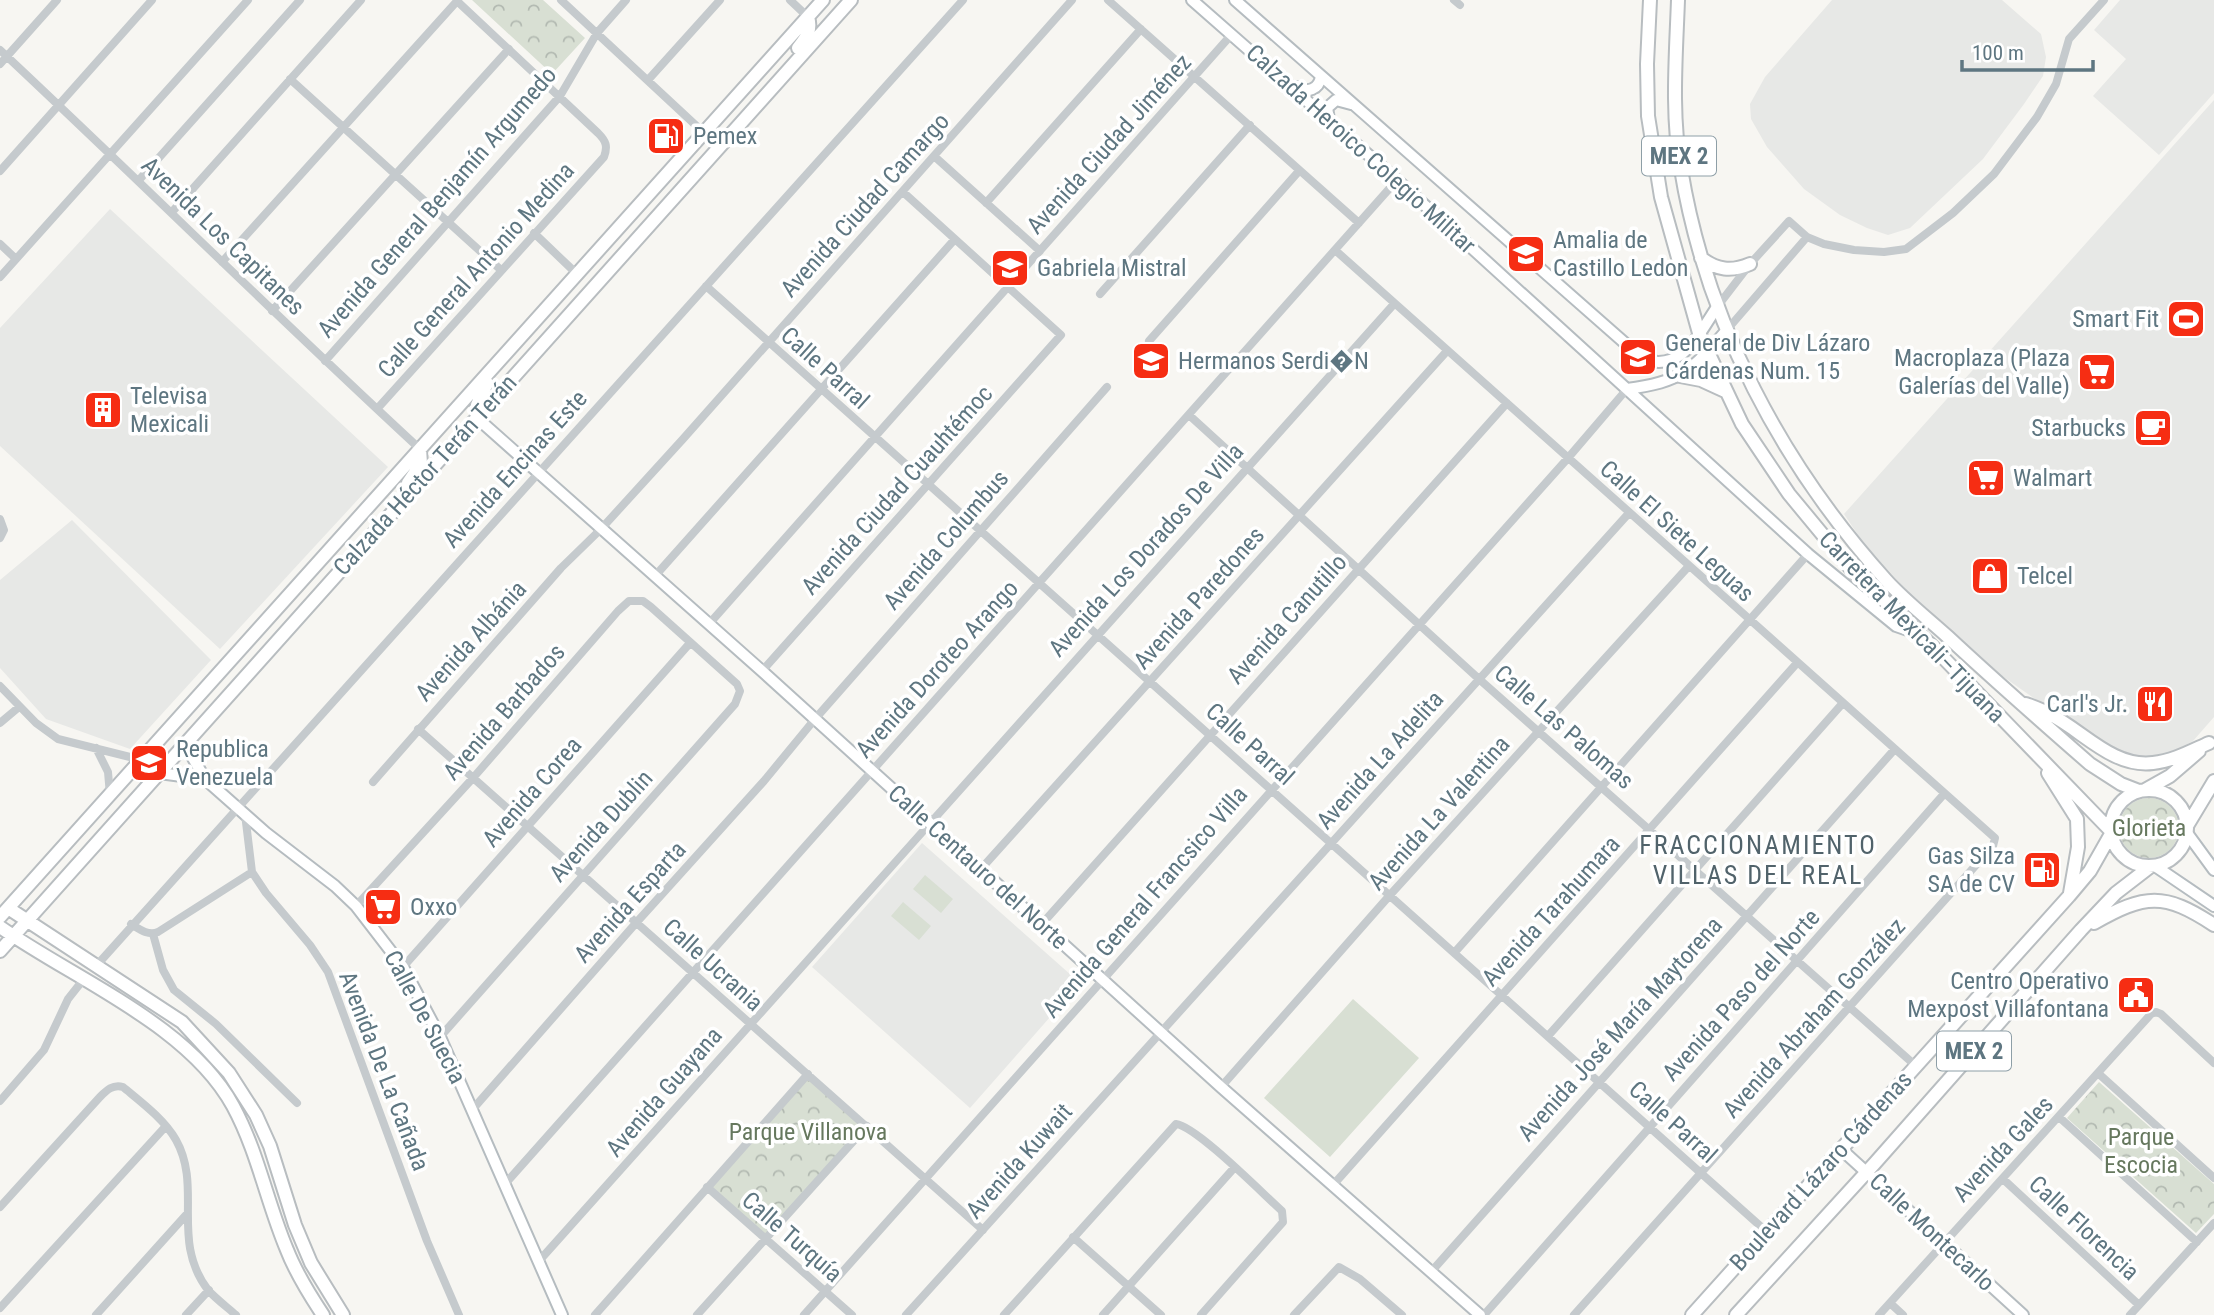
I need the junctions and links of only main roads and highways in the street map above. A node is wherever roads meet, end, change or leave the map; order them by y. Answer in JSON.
{"nodes":[{"id":1,"x":823,"y":0,"type":"edge"},
{"id":2,"x":851,"y":0,"type":"edge"},
{"id":3,"x":1650,"y":0,"type":"edge"},
{"id":4,"x":1678,"y":0,"type":"edge"},
{"id":5,"x":808,"y":17,"type":"junction"},
{"id":6,"x":776,"y":83,"type":"junction"},
{"id":7,"x":1701,"y":258,"type":"junction"},
{"id":8,"x":1750,"y":264,"type":"road end"},
{"id":9,"x":534,"y":322,"type":"junction"},
{"id":10,"x":1680,"y":376,"type":"road end"},
{"id":11,"x":1725,"y":391,"type":"junction"},
{"id":12,"x":477,"y":418,"type":"junction"},
{"id":13,"x":420,"y":449,"type":"junction"},
{"id":14,"x":354,"y":555,"type":"junction"},
{"id":15,"x":1933,"y":646,"type":"junction"},
{"id":16,"x":1973,"y":660,"type":"junction"},
{"id":17,"x":2018,"y":700,"type":"junction"},
{"id":18,"x":2212,"y":739,"type":"edge"},
{"id":19,"x":2033,"y":751,"type":"junction"},
{"id":20,"x":2214,"y":781,"type":"edge"},
{"id":21,"x":2142,"y":791,"type":"junction"},
{"id":22,"x":2187,"y":829,"type":"junction"},
{"id":23,"x":2111,"y":833,"type":"junction"},
{"id":24,"x":2153,"y":866,"type":"junction"},
{"id":25,"x":2069,"y":896,"type":"junction"},
{"id":26,"x":3,"y":909,"type":"edge"},
{"id":27,"x":26,"y":921,"type":"junction"},
{"id":28,"x":2214,"y":925,"type":"edge"},
{"id":29,"x":0,"y":926,"type":"edge"},
{"id":30,"x":2081,"y":930,"type":"junction"},
{"id":31,"x":13,"y":936,"type":"junction"},
{"id":32,"x":0,"y":951,"type":"edge"},
{"id":33,"x":323,"y":1315,"type":"edge"},
{"id":34,"x":344,"y":1315,"type":"edge"},
{"id":35,"x":1692,"y":1315,"type":"edge"},
{"id":36,"x":1736,"y":1315,"type":"edge"}],
"edges":[{"from":1,"to":5,"type":"main road","name":"Calzada Héctor Terán Terán"},
{"from":2,"to":6,"type":"main road","name":"Calzada Héctor Terán Terán"},
{"from":3,"to":11,"type":"main road","name":"Carretera Mexicali–Tijuana","number":"MEX 2"},
{"from":4,"to":7,"type":"main road","name":"Carretera Mexicali–Tijuana","number":"MEX 2"},
{"from":5,"to":6,"type":"main road"},
{"from":5,"to":9,"type":"main road","name":"Calzada Héctor Terán Terán"},
{"from":6,"to":12,"type":"main road","name":"Calzada Héctor Terán Terán"},
{"from":7,"to":8,"type":"main road"},
{"from":7,"to":16,"type":"main road","name":"Carretera Mexicali–Tijuana","number":"MEX 2"},
{"from":9,"to":12,"type":"main road"},
{"from":9,"to":13,"type":"main road","name":"Calzada Héctor Terán Terán"},
{"from":10,"to":11,"type":"main road"},
{"from":11,"to":15,"type":"main road","name":"Carretera Mexicali–Tijuana","number":"MEX 2"},
{"from":12,"to":14,"type":"main road","name":"Calzada Héctor Terán Terán"},
{"from":13,"to":14,"type":"main road"},
{"from":13,"to":26,"type":"main road","name":"Calzada Héctor Terán Terán"},
{"from":14,"to":27,"type":"main road","name":"Calzada Héctor Terán Terán"},
{"from":15,"to":16,"type":"main road"},
{"from":15,"to":19,"type":"main road","name":"Carretera Mexicali–Tijuana","number":"MEX 2"},
{"from":16,"to":17,"type":"main road","name":"Carretera Mexicali–Tijuana","number":"MEX 2"},
{"from":17,"to":18,"type":"main road"},
{"from":17,"to":21,"type":"main road","name":"Carretera Mexicali–Tijuana","number":"MEX 2"},
{"from":18,"to":21,"type":"main road"},
{"from":19,"to":23,"type":"main road"},
{"from":19,"to":25,"type":"main road","number":"MEX 2"},
{"from":20,"to":22,"type":"main road"},
{"from":21,"to":22,"type":"main road","number":"MEX 2"},
{"from":21,"to":23,"type":"main road"},
{"from":22,"to":24,"type":"main road","number":"MEX 2"},
{"from":23,"to":24,"type":"main road"},
{"from":23,"to":25,"type":"main road","name":"Boulevard Lázaro Cárdenas"},
{"from":24,"to":30,"type":"main road","name":"Boulevard Lázaro Cárdenas","number":"MEX 2"},
{"from":25,"to":35,"type":"main road","name":"Boulevard Lázaro Cárdenas","number":"MEX 2"},
{"from":26,"to":27,"type":"main road"},
{"from":27,"to":31,"type":"main road","name":"Calzada Héctor Terán Terán"},
{"from":27,"to":34,"type":"main road"},
{"from":28,"to":30,"type":"main road"},
{"from":29,"to":31,"type":"main road"},
{"from":30,"to":36,"type":"main road","name":"Boulevard Lázaro Cárdenas","number":"MEX 2"},
{"from":31,"to":32,"type":"main road","name":"Calzada Héctor Terán Terán"},
{"from":31,"to":33,"type":"main road"}]}
